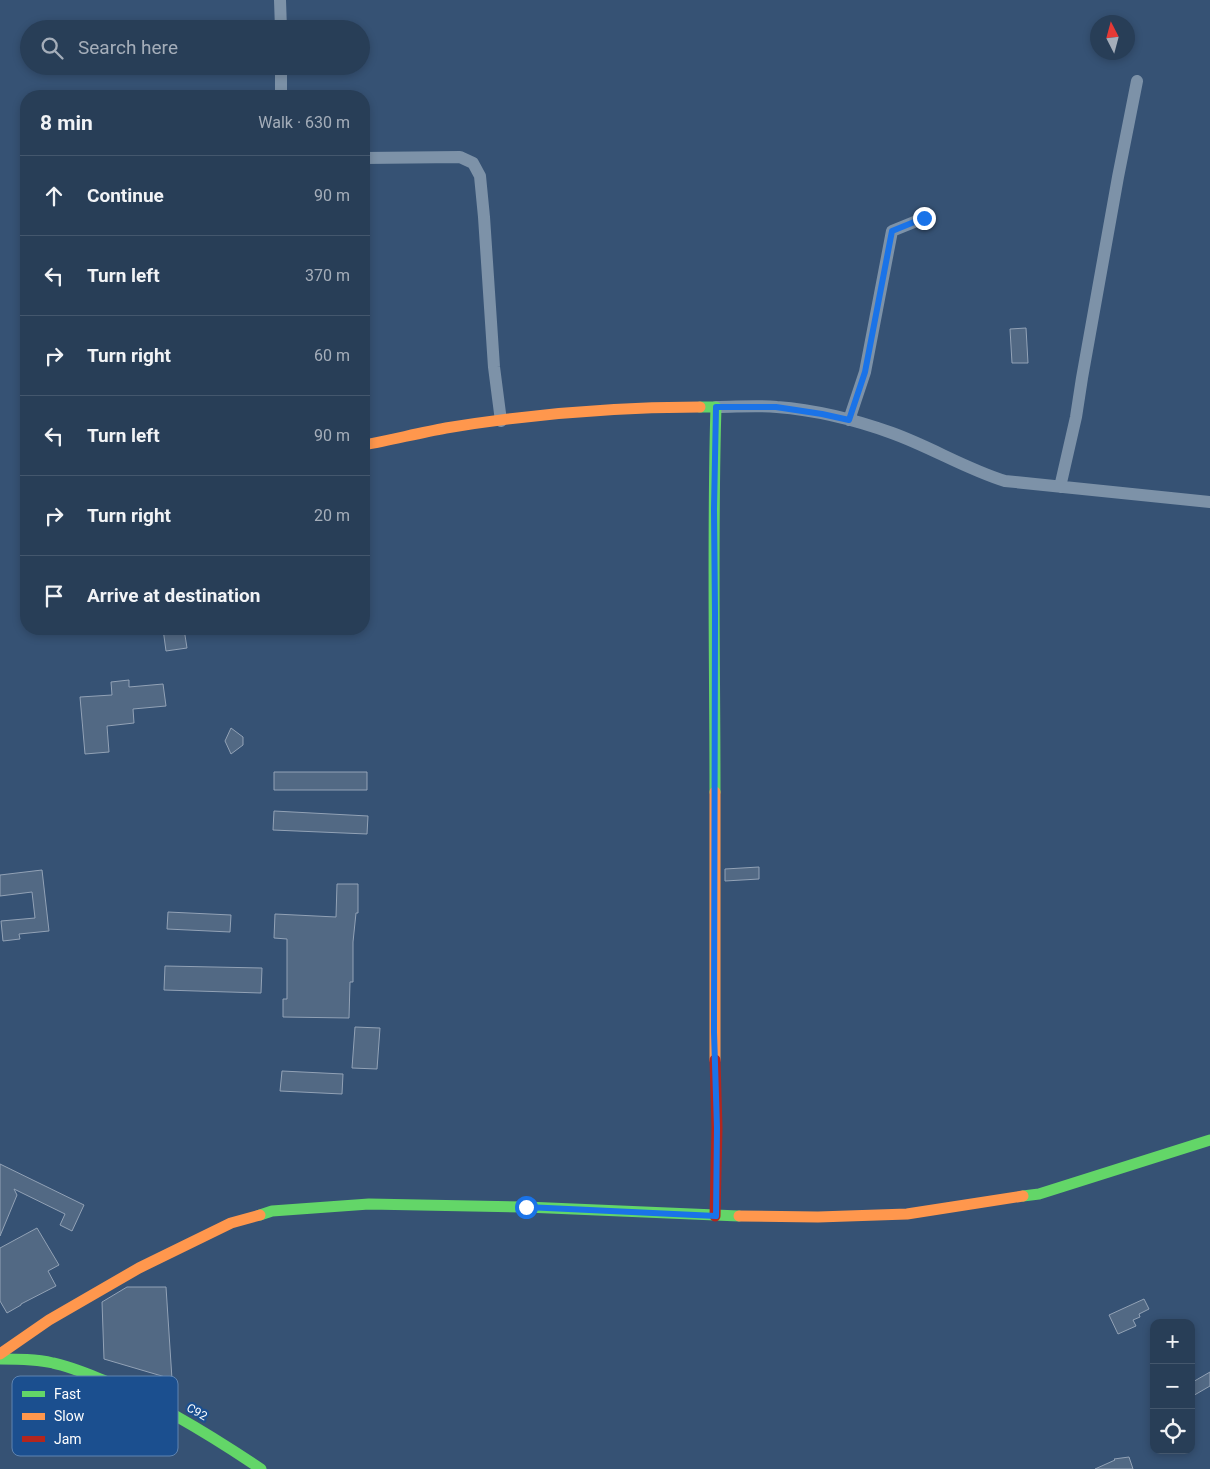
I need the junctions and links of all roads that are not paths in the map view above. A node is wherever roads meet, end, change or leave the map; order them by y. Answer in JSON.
{"nodes":[{"id":1,"x":280,"y":0,"type":"edge"},
{"id":2,"x":281,"y":20,"type":"edge"},
{"id":3,"x":281,"y":75,"type":"edge"},
{"id":4,"x":1137,"y":81,"type":"dead end"},
{"id":5,"x":281,"y":90,"type":"edge"},
{"id":6,"x":370,"y":158,"type":"edge"},
{"id":7,"x":924,"y":218,"type":"dead end"},
{"id":8,"x":716,"y":407,"type":"junction"},
{"id":9,"x":849,"y":420,"type":"junction"},
{"id":10,"x":501,"y":421,"type":"junction"},
{"id":11,"x":370,"y":444,"type":"edge"},
{"id":12,"x":1060,"y":487,"type":"junction"},
{"id":13,"x":1210,"y":502,"type":"edge"},
{"id":14,"x":1210,"y":1140,"type":"edge"},
{"id":15,"x":716,"y":1216,"type":"junction"},
{"id":16,"x":0,"y":1354,"type":"edge"},
{"id":17,"x":0,"y":1359,"type":"edge"},
{"id":18,"x":90,"y":1376,"type":"edge"},
{"id":19,"x":178,"y":1417,"type":"edge"},
{"id":20,"x":261,"y":1469,"type":"edge"}],
"edges":[{"from":1,"to":2,"type":"street"},
{"from":3,"to":5,"type":"street"},
{"from":4,"to":12,"type":"street"},
{"from":6,"to":10,"type":"street"},
{"from":7,"to":9,"type":"street"},
{"from":8,"to":9,"type":"street"},
{"from":8,"to":10,"type":"street"},
{"from":8,"to":15,"type":"street"},
{"from":9,"to":12,"type":"street"},
{"from":10,"to":11,"type":"street"},
{"from":12,"to":13,"type":"street"},
{"from":14,"to":15,"type":"street"},
{"from":15,"to":16,"type":"street"},
{"from":17,"to":18,"type":"street","name":"C92"},
{"from":19,"to":20,"type":"street","name":"C92"}]}
